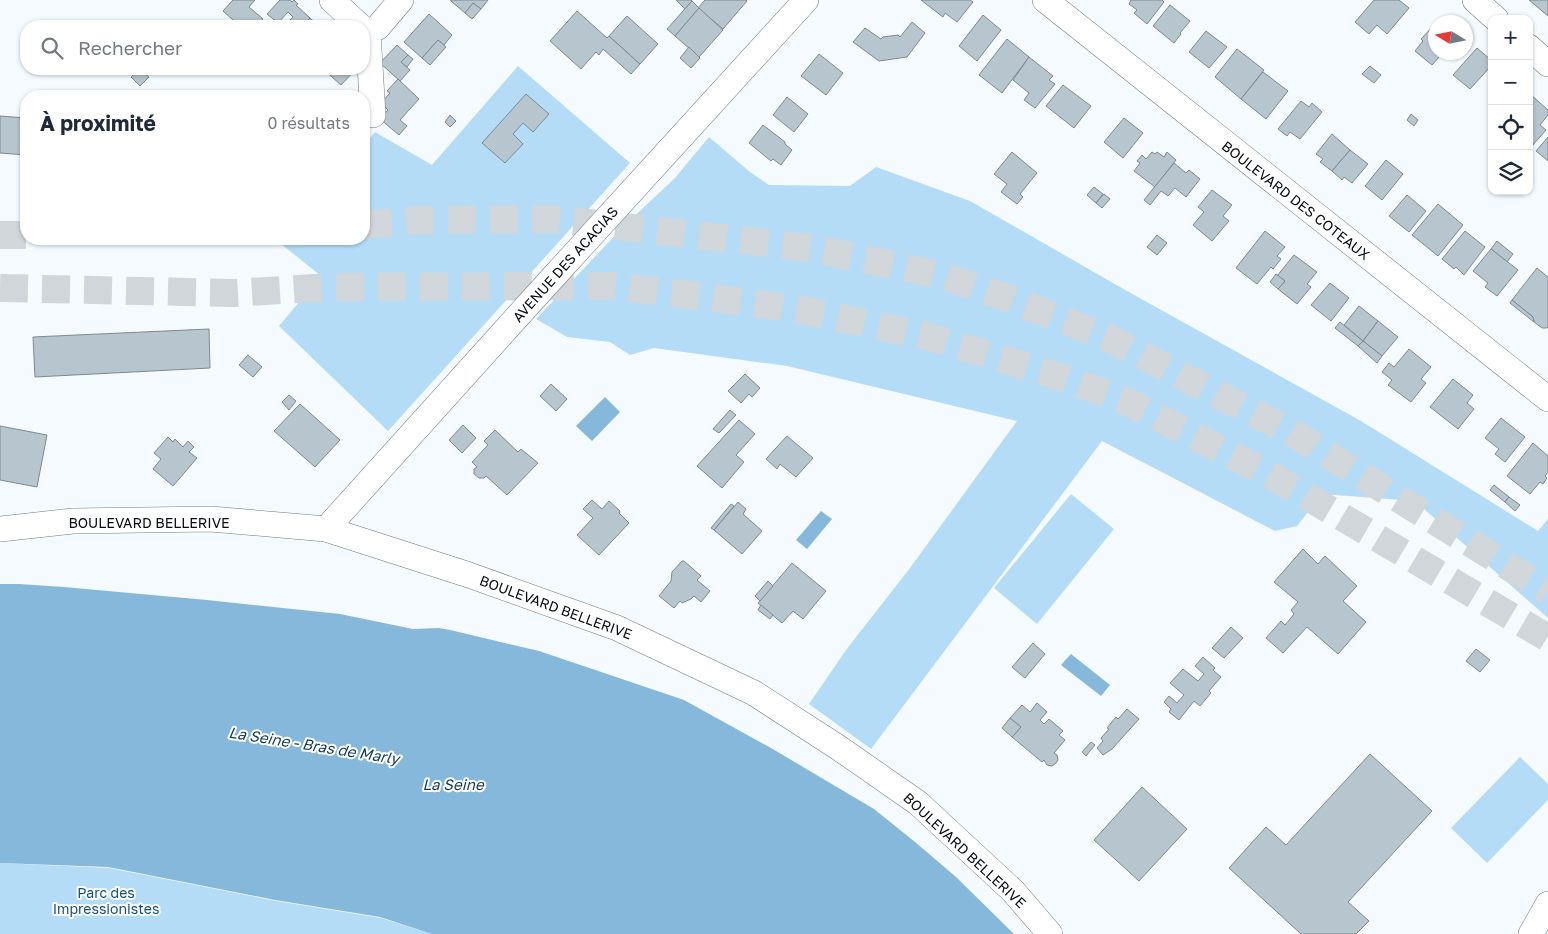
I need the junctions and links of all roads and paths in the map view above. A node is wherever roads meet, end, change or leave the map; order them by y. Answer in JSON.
{"nodes":[{"id":1,"x":332,"y":0,"type":"edge"},
{"id":2,"x":402,"y":0,"type":"edge"},
{"id":3,"x":806,"y":0,"type":"edge"},
{"id":4,"x":1045,"y":0,"type":"edge"},
{"id":5,"x":1475,"y":0,"type":"edge"},
{"id":6,"x":1492,"y":15,"type":"edge"},
{"id":7,"x":353,"y":20,"type":"edge"},
{"id":8,"x":370,"y":28,"type":"edge"},
{"id":9,"x":1533,"y":51,"type":"edge"},
{"id":10,"x":1548,"y":64,"type":"edge"},
{"id":11,"x":369,"y":75,"type":"edge"},
{"id":12,"x":373,"y":115,"type":"dead end"},
{"id":13,"x":1548,"y":400,"type":"edge"},
{"id":14,"x":0,"y":529,"type":"edge"},
{"id":15,"x":326,"y":530,"type":"junction"},
{"id":16,"x":1548,"y":904,"type":"edge"},
{"id":17,"x":1050,"y":934,"type":"edge"},
{"id":18,"x":1531,"y":934,"type":"edge"}],
"edges":[{"from":1,"to":7,"type":"street"},
{"from":2,"to":8,"type":"street"},
{"from":3,"to":15,"type":"street","name":"AVENUE DES ACACIAS"},
{"from":4,"to":13,"type":"street","name":"BOULEVARD DES COTEAUX"},
{"from":5,"to":6,"type":"street"},
{"from":9,"to":10,"type":"street"},
{"from":11,"to":12,"type":"street"},
{"from":14,"to":15,"type":"street","name":"BOULEVARD BELLERIVE"},
{"from":15,"to":17,"type":"street","name":"BOULEVARD BELLERIVE"},
{"from":16,"to":18,"type":"street"}]}
